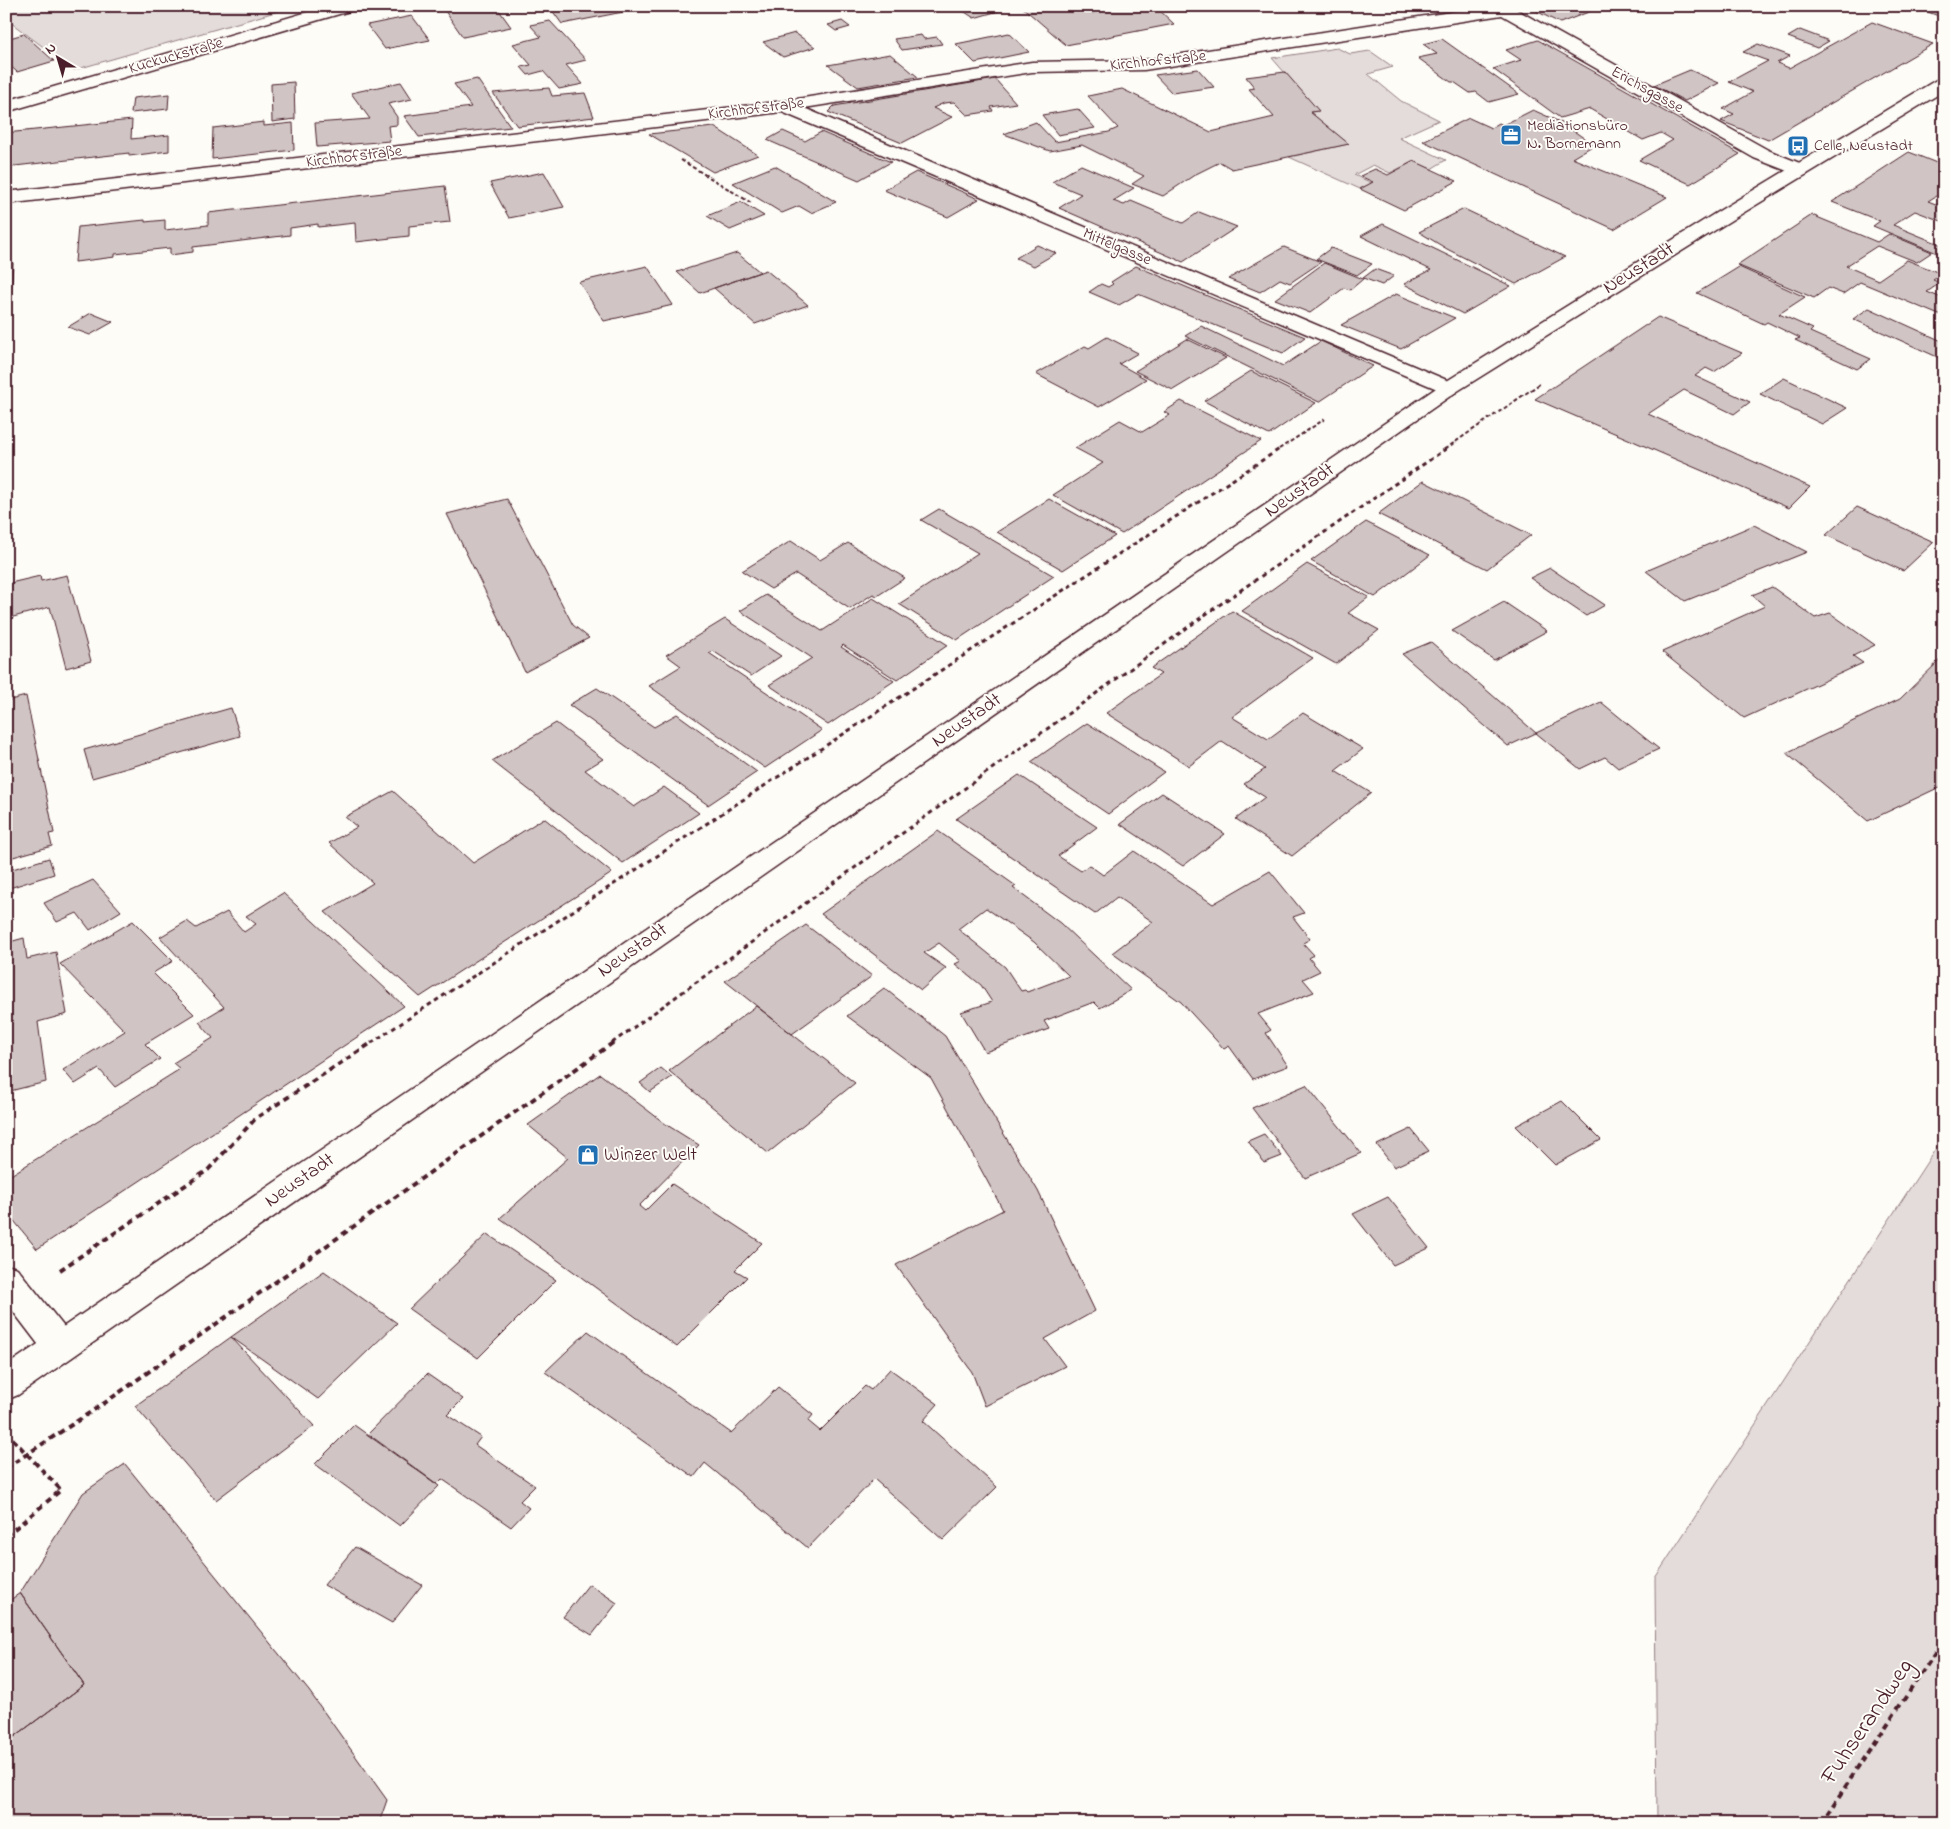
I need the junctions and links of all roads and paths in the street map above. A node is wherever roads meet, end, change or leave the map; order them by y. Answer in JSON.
{"nodes":[{"id":1,"x":346,"y":6,"type":"edge"},
{"id":2,"x":1501,"y":8,"type":"edge"},
{"id":3,"x":1942,"y":86,"type":"edge"},
{"id":4,"x":784,"y":106,"type":"junction"},
{"id":5,"x":6,"y":107,"type":"edge"},
{"id":6,"x":625,"y":125,"type":"junction"},
{"id":7,"x":1800,"y":170,"type":"junction"},
{"id":8,"x":6,"y":198,"type":"edge"},
{"id":9,"x":753,"y":204,"type":"dead end"},
{"id":10,"x":1546,"y":379,"type":"dead end"},
{"id":11,"x":1449,"y":388,"type":"junction"},
{"id":12,"x":1327,"y":418,"type":"dead end"},
{"id":13,"x":13,"y":1288,"type":"edge"},
{"id":14,"x":60,"y":1347,"type":"junction"},
{"id":15,"x":6,"y":1385,"type":"edge"},
{"id":16,"x":6,"y":1432,"type":"edge"},
{"id":17,"x":26,"y":1454,"type":"junction"},
{"id":18,"x":6,"y":1468,"type":"edge"},
{"id":19,"x":6,"y":1536,"type":"edge"},
{"id":20,"x":1944,"y":1640,"type":"edge"},
{"id":21,"x":1821,"y":1823,"type":"edge"}],
"edges":[{"from":1,"to":5,"type":"street","name":"Kuckuckstraße"},
{"from":2,"to":4,"type":"street","name":"Kirchhofstraße"},
{"from":2,"to":7,"type":"street","name":"Erichsgasse"},
{"from":3,"to":7,"type":"street","name":"Neustadt"},
{"from":4,"to":6,"type":"street","name":"Kirchhofstraße"},
{"from":4,"to":11,"type":"street","name":"Mittelgasse"},
{"from":6,"to":8,"type":"street","name":"Kirchhofstraße"},
{"from":6,"to":9,"type":"path"},
{"from":7,"to":11,"type":"street","name":"Neustadt"},
{"from":10,"to":17,"type":"path"},
{"from":11,"to":14,"type":"street","name":"Neustadt"},
{"from":12,"to":13,"type":"path"},
{"from":13,"to":14,"type":"street"},
{"from":14,"to":15,"type":"street","name":"Neustadt"},
{"from":16,"to":17,"type":"path"},
{"from":17,"to":18,"type":"path"},
{"from":17,"to":19,"type":"path"},
{"from":20,"to":21,"type":"path","name":"Fuhserandweg"}]}
